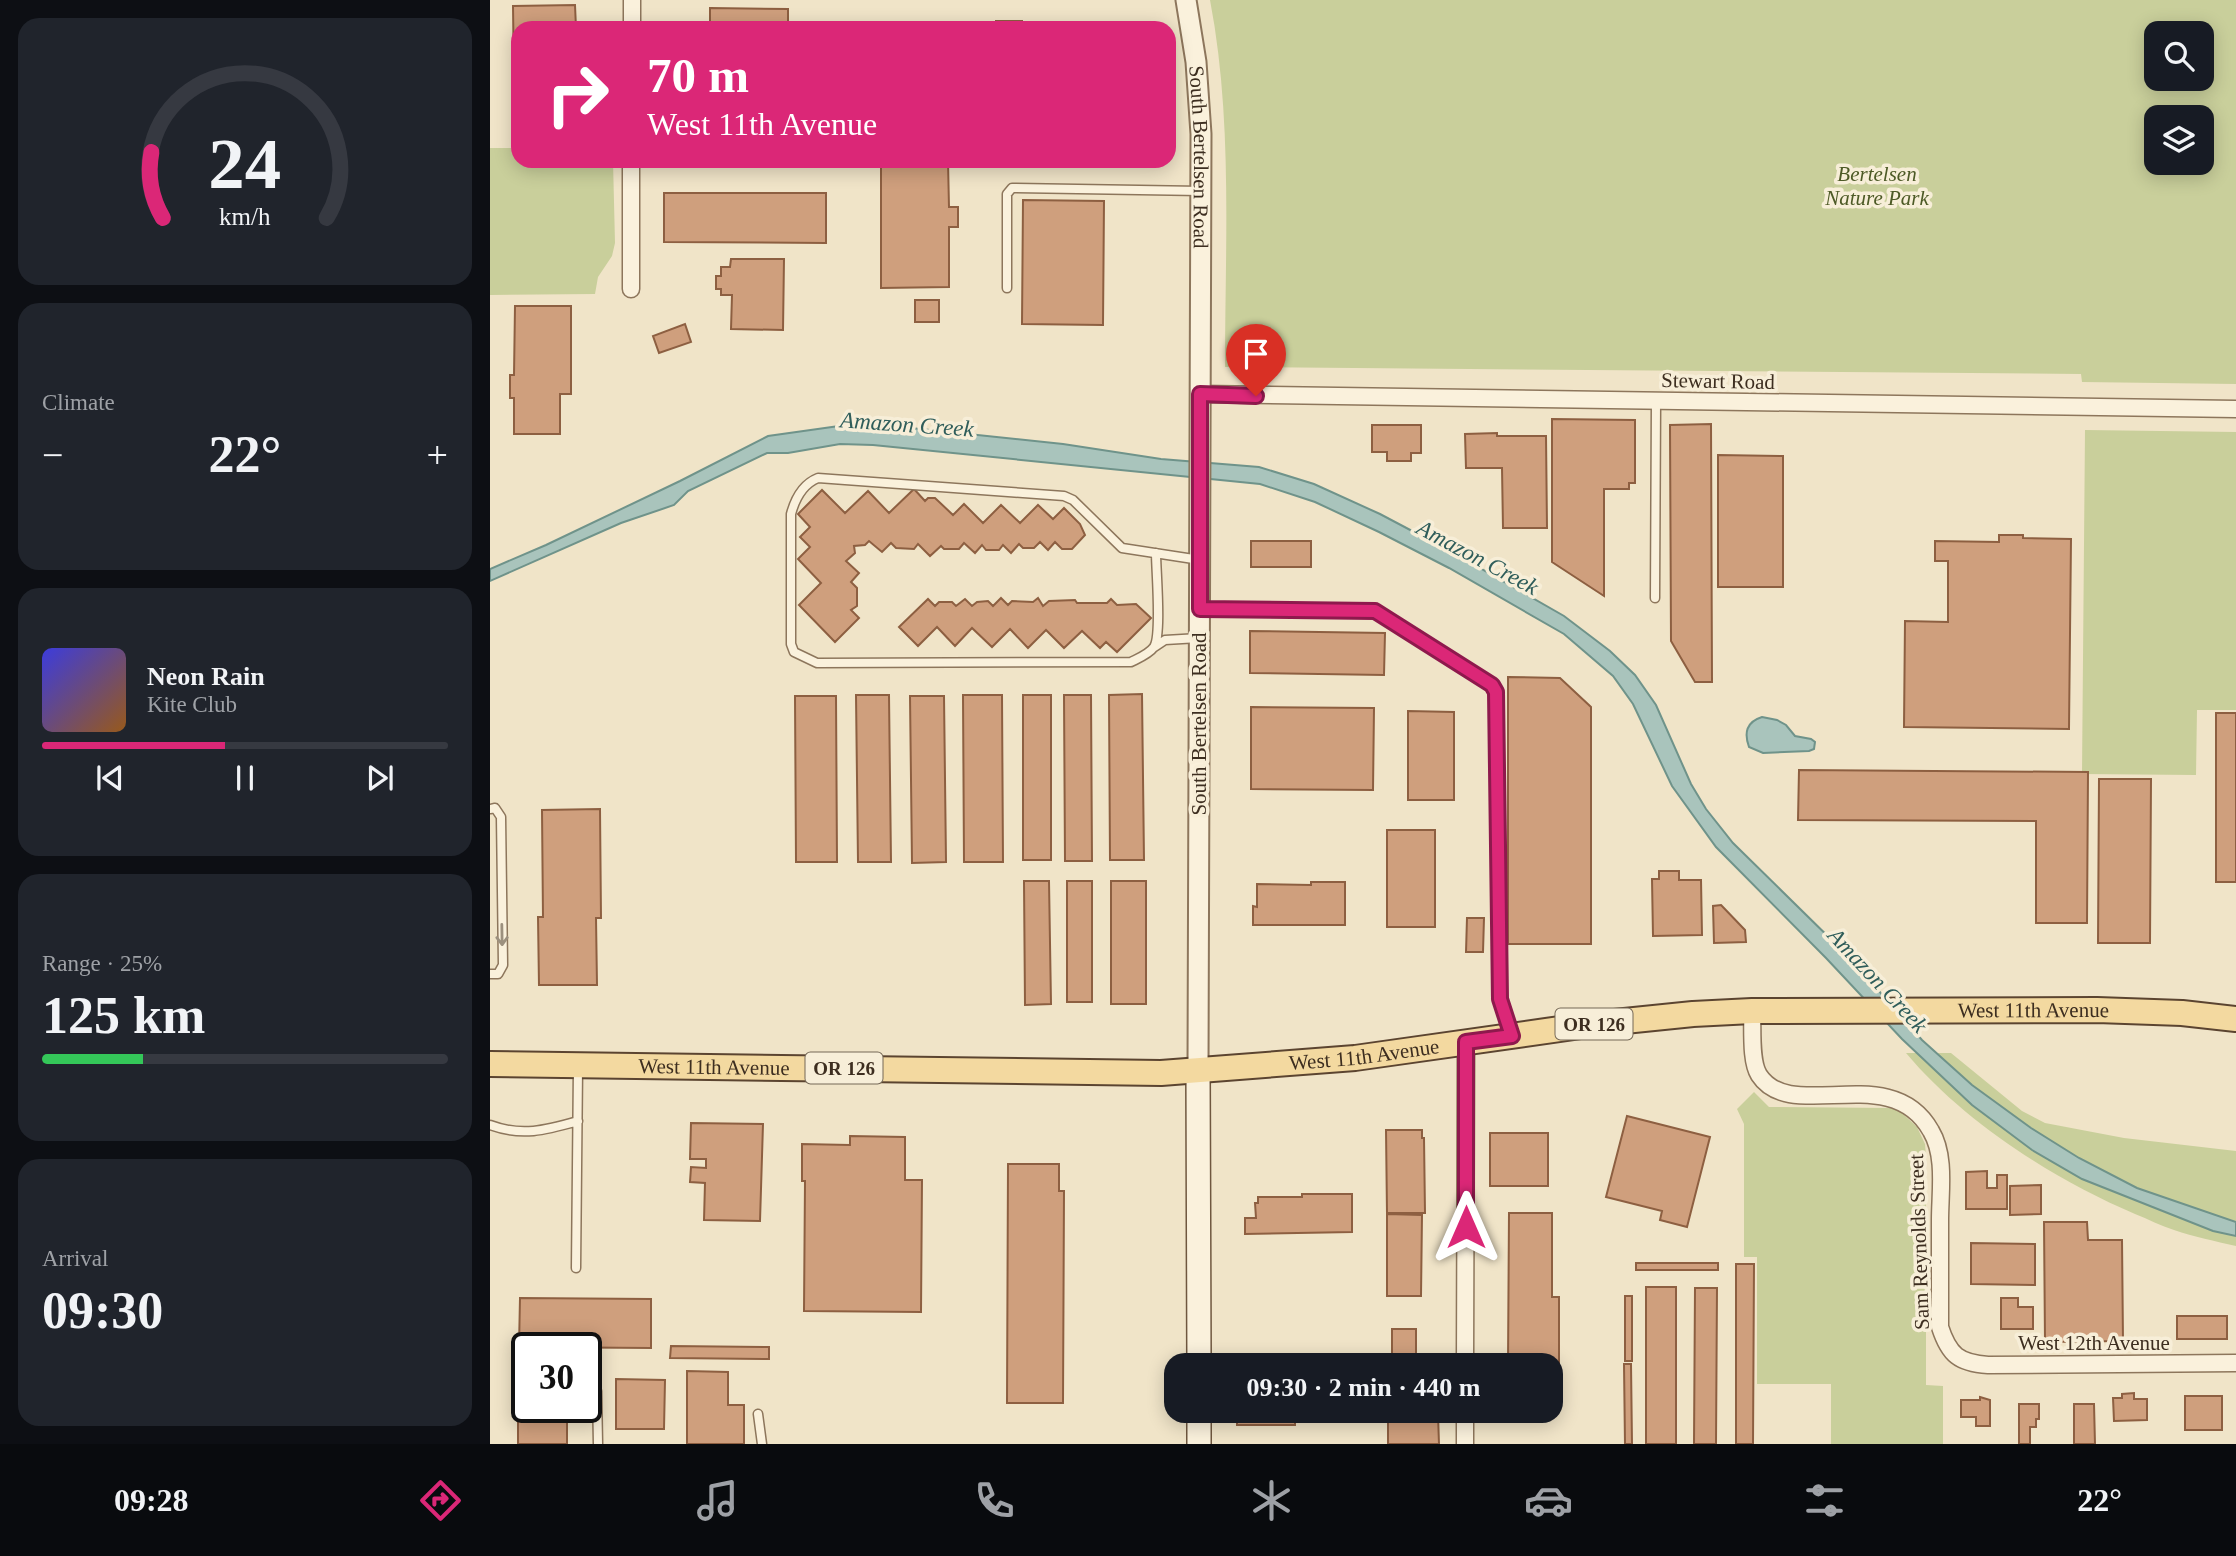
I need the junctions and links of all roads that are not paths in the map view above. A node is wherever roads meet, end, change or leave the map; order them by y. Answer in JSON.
{"nodes":[{"id":1,"x":632,"y":0,"type":"edge"},
{"id":2,"x":1186,"y":0,"type":"edge"},
{"id":3,"x":632,"y":21,"type":"edge"},
{"id":4,"x":631,"y":168,"type":"edge"},
{"id":5,"x":1201,"y":191,"type":"junction"},
{"id":6,"x":1007,"y":288,"type":"dead end"},
{"id":7,"x":631,"y":289,"type":"dead end"},
{"id":8,"x":1200,"y":394,"type":"junction"},
{"id":9,"x":1656,"y":401,"type":"junction"},
{"id":10,"x":2236,"y":409,"type":"edge"},
{"id":11,"x":1156,"y":553,"type":"junction"},
{"id":12,"x":1200,"y":560,"type":"junction"},
{"id":13,"x":1655,"y":598,"type":"dead end"},
{"id":14,"x":1200,"y":609,"type":"junction"},
{"id":15,"x":1157,"y":633,"type":"junction"},
{"id":16,"x":1199,"y":638,"type":"junction"},
{"id":17,"x":1165,"y":640,"type":"junction"},
{"id":18,"x":1153,"y":648,"type":"junction"},
{"id":19,"x":490,"y":808,"type":"edge"},
{"id":20,"x":494,"y":974,"type":"edge"},
{"id":21,"x":1752,"y":1011,"type":"junction"},
{"id":22,"x":2236,"y":1019,"type":"edge"},
{"id":23,"x":1512,"y":1036,"type":"junction"},
{"id":24,"x":1466,"y":1042,"type":"junction"},
{"id":25,"x":490,"y":1064,"type":"edge"},
{"id":26,"x":578,"y":1065,"type":"junction"},
{"id":27,"x":1198,"y":1068,"type":"junction"},
{"id":28,"x":578,"y":1121,"type":"junction"},
{"id":29,"x":490,"y":1125,"type":"edge"},
{"id":30,"x":576,"y":1268,"type":"dead end"},
{"id":31,"x":1199,"y":1353,"type":"edge"},
{"id":32,"x":1465,"y":1353,"type":"edge"},
{"id":33,"x":1954,"y":1355,"type":"joint"},
{"id":34,"x":2236,"y":1363,"type":"edge"},
{"id":35,"x":758,"y":1414,"type":"dead end"},
{"id":36,"x":598,"y":1423,"type":"edge"},
{"id":37,"x":1199,"y":1423,"type":"edge"},
{"id":38,"x":1465,"y":1423,"type":"edge"},
{"id":39,"x":598,"y":1444,"type":"edge"},
{"id":40,"x":762,"y":1444,"type":"edge"},
{"id":41,"x":1199,"y":1444,"type":"edge"},
{"id":42,"x":1465,"y":1444,"type":"edge"}],
"edges":[{"from":1,"to":3,"type":"street"},
{"from":2,"to":5,"type":"street","name":"South Bertelsen Road"},
{"from":4,"to":7,"type":"street"},
{"from":5,"to":6,"type":"lane"},
{"from":5,"to":8,"type":"street","name":"South Bertelsen Road"},
{"from":8,"to":9,"type":"street","name":"Stewart Road"},
{"from":8,"to":12,"type":"street","name":"South Bertelsen Road"},
{"from":9,"to":10,"type":"street","name":"Stewart Road"},
{"from":9,"to":13,"type":"lane"},
{"from":11,"to":12,"type":"lane"},
{"from":11,"to":15,"type":"lane"},
{"from":11,"to":18,"type":"lane"},
{"from":12,"to":14,"type":"street","name":"South Bertelsen Road"},
{"from":14,"to":16,"type":"street","name":"South Bertelsen Road"},
{"from":14,"to":23,"type":"lane"},
{"from":15,"to":17,"type":"lane"},
{"from":15,"to":18,"type":"lane"},
{"from":16,"to":17,"type":"lane"},
{"from":16,"to":27,"type":"street","name":"South Bertelsen Road"},
{"from":17,"to":18,"type":"lane"},
{"from":19,"to":20,"type":"lane","one_way":true},
{"from":21,"to":22,"type":"main road","name":"West 11th Avenue","number":"OR 126"},
{"from":21,"to":23,"type":"main road","name":"West 11th Avenue","number":"OR 126"},
{"from":21,"to":33,"type":"street","name":"Sam Reynolds Street"},
{"from":23,"to":24,"type":"main road","name":"West 11th Avenue","number":"OR 126"},
{"from":24,"to":27,"type":"main road","name":"West 11th Avenue","number":"OR 126"},
{"from":24,"to":32,"type":"street"},
{"from":25,"to":26,"type":"main road","name":"West 11th Avenue","number":"OR 126"},
{"from":26,"to":27,"type":"main road","name":"West 11th Avenue","number":"OR 126"},
{"from":26,"to":28,"type":"lane"},
{"from":27,"to":31,"type":"main road","name":"South Bertelsen Road"},
{"from":28,"to":29,"type":"lane"},
{"from":28,"to":30,"type":"lane"},
{"from":33,"to":34,"type":"street","name":"West 12th Avenue"},
{"from":35,"to":40,"type":"lane"},
{"from":36,"to":39,"type":"lane"},
{"from":37,"to":41,"type":"main road"},
{"from":38,"to":42,"type":"street"}]}
